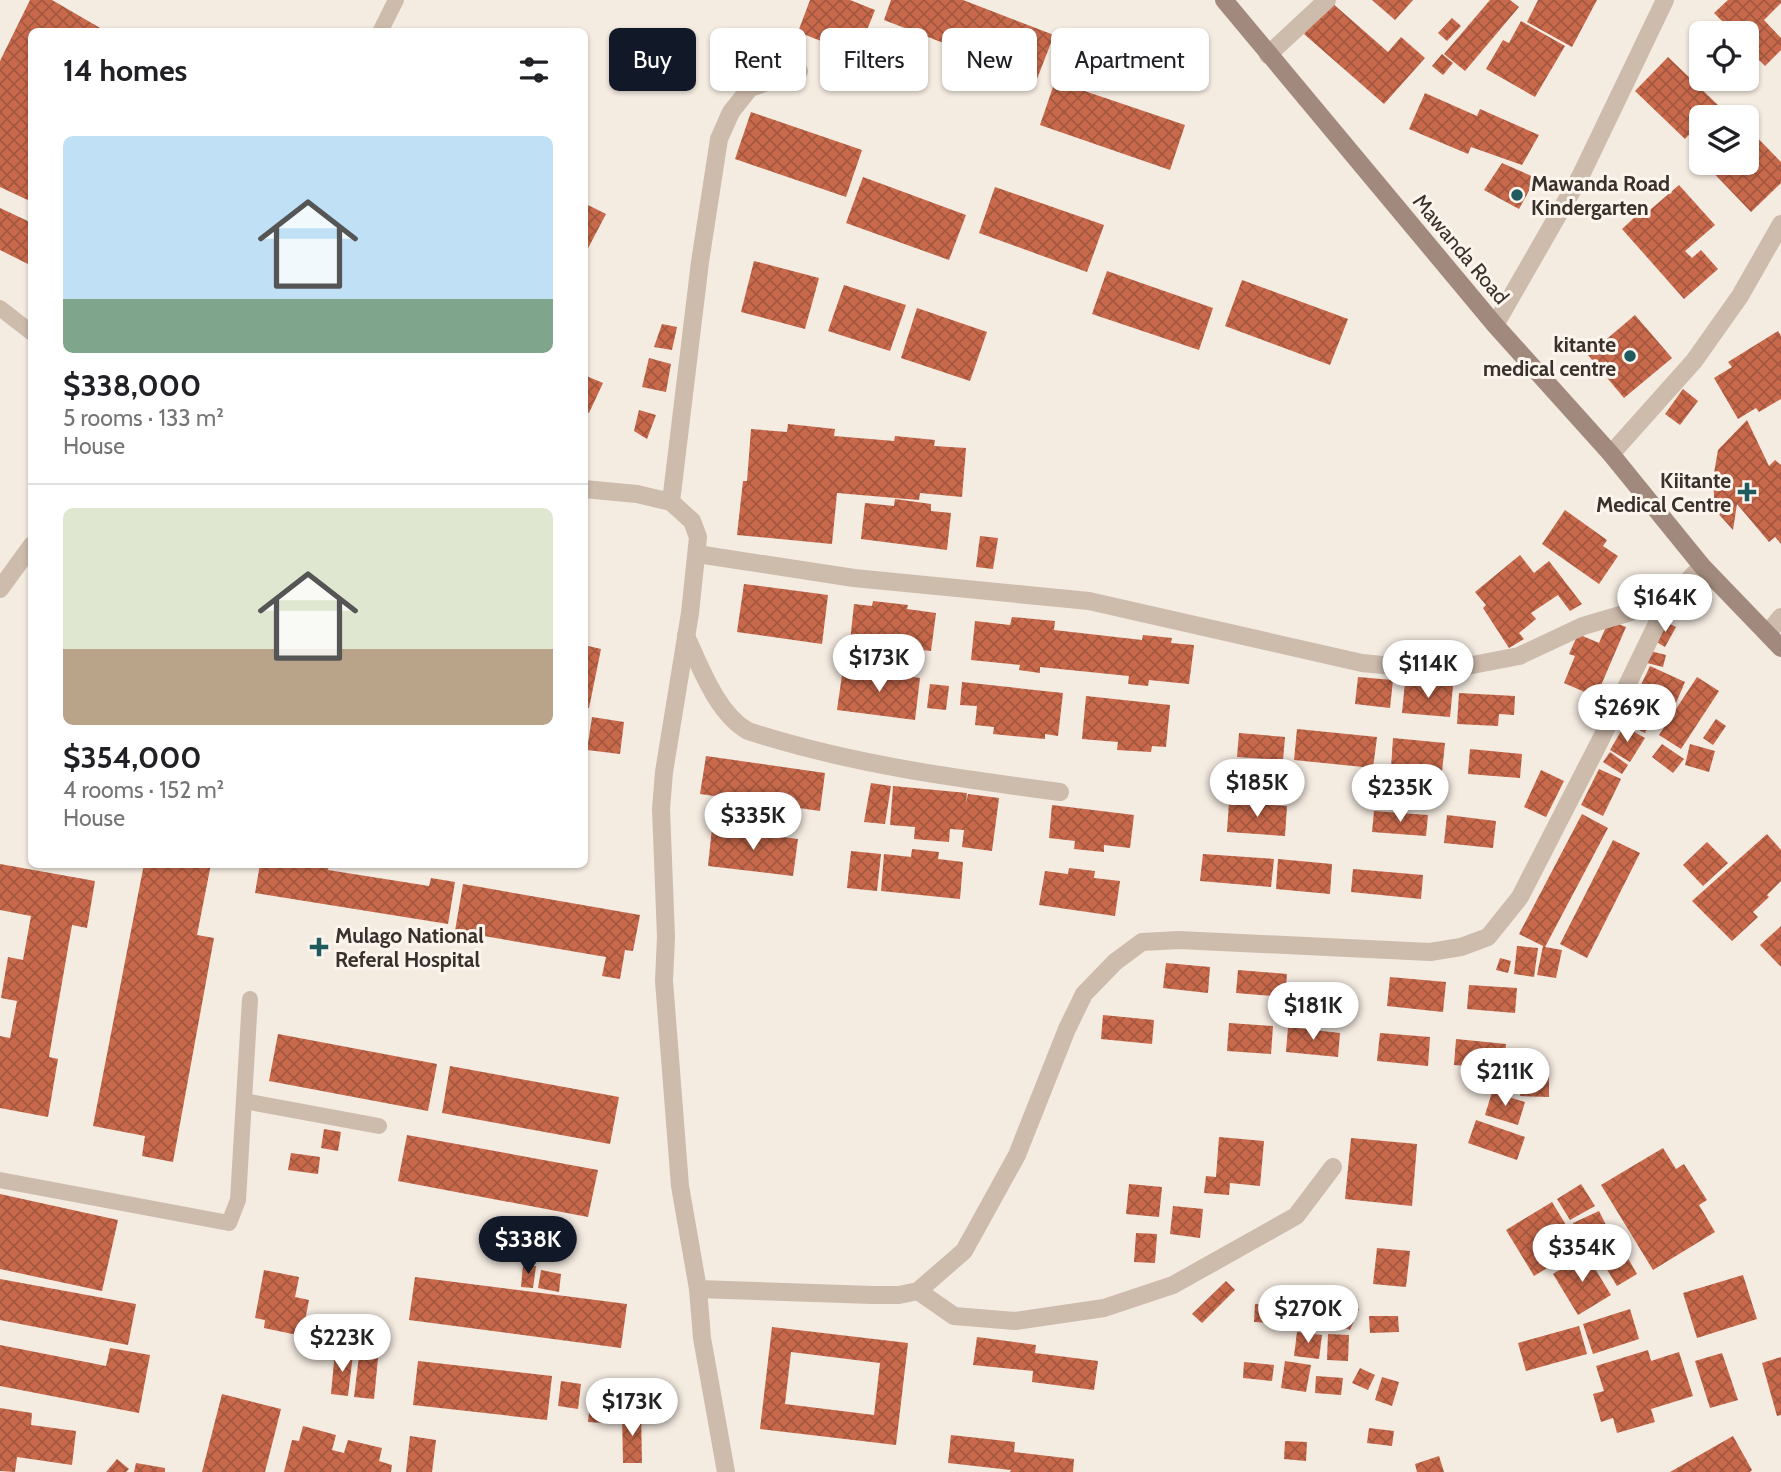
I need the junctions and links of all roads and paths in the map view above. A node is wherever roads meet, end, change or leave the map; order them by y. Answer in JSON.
{"nodes":[{"id":1,"x":396,"y":0,"type":"edge"},
{"id":2,"x":1224,"y":0,"type":"edge"},
{"id":3,"x":1327,"y":0,"type":"edge"},
{"id":4,"x":1665,"y":0,"type":"edge"},
{"id":5,"x":382,"y":28,"type":"edge"},
{"id":6,"x":1268,"y":55,"type":"junction"},
{"id":7,"x":748,"y":91,"type":"edge"},
{"id":8,"x":1781,"y":224,"type":"edge"},
{"id":9,"x":0,"y":308,"type":"edge"},
{"id":10,"x":1495,"y":325,"type":"junction"},
{"id":11,"x":28,"y":330,"type":"edge"},
{"id":12,"x":1611,"y":454,"type":"junction"},
{"id":13,"x":588,"y":489,"type":"edge"},
{"id":14,"x":671,"y":502,"type":"junction"},
{"id":15,"x":28,"y":550,"type":"edge"},
{"id":16,"x":697,"y":554,"type":"junction"},
{"id":17,"x":1702,"y":566,"type":"junction"},
{"id":18,"x":0,"y":589,"type":"edge"},
{"id":19,"x":1668,"y":601,"type":"junction"},
{"id":20,"x":1781,"y":617,"type":"edge"},
{"id":21,"x":1768,"y":633,"type":"junction"},
{"id":22,"x":686,"y":636,"type":"junction"},
{"id":23,"x":1781,"y":648,"type":"edge"},
{"id":24,"x":1060,"y":792,"type":"dead end"},
{"id":25,"x":250,"y":999,"type":"dead end"},
{"id":26,"x":244,"y":1101,"type":"junction"},
{"id":27,"x":379,"y":1126,"type":"dead end"},
{"id":28,"x":1333,"y":1167,"type":"dead end"},
{"id":29,"x":0,"y":1180,"type":"edge"},
{"id":30,"x":698,"y":1289,"type":"junction"},
{"id":31,"x":918,"y":1291,"type":"junction"},
{"id":32,"x":726,"y":1472,"type":"edge"}],
"edges":[{"from":1,"to":5,"type":"lane"},
{"from":2,"to":6,"type":"street","name":"Mawanda Road"},
{"from":3,"to":6,"type":"street"},
{"from":4,"to":10,"type":"street"},
{"from":6,"to":10,"type":"street","name":"Mawanda Road"},
{"from":7,"to":14,"type":"street"},
{"from":8,"to":12,"type":"street"},
{"from":9,"to":11,"type":"lane"},
{"from":10,"to":12,"type":"street","name":"Mawanda Road"},
{"from":12,"to":17,"type":"street","name":"Mawanda Road"},
{"from":13,"to":14,"type":"street"},
{"from":14,"to":16,"type":"street"},
{"from":15,"to":18,"type":"street"},
{"from":16,"to":19,"type":"street"},
{"from":16,"to":22,"type":"street"},
{"from":17,"to":19,"type":"street"},
{"from":17,"to":21,"type":"street","name":"Mawanda Road"},
{"from":19,"to":31,"type":"street"},
{"from":20,"to":21,"type":"street"},
{"from":21,"to":23,"type":"street","name":"Mawanda Road"},
{"from":22,"to":24,"type":"street"},
{"from":22,"to":30,"type":"street"},
{"from":25,"to":26,"type":"lane"},
{"from":26,"to":27,"type":"lane"},
{"from":26,"to":29,"type":"lane"},
{"from":28,"to":31,"type":"street"},
{"from":30,"to":31,"type":"street"},
{"from":30,"to":32,"type":"street"}]}
